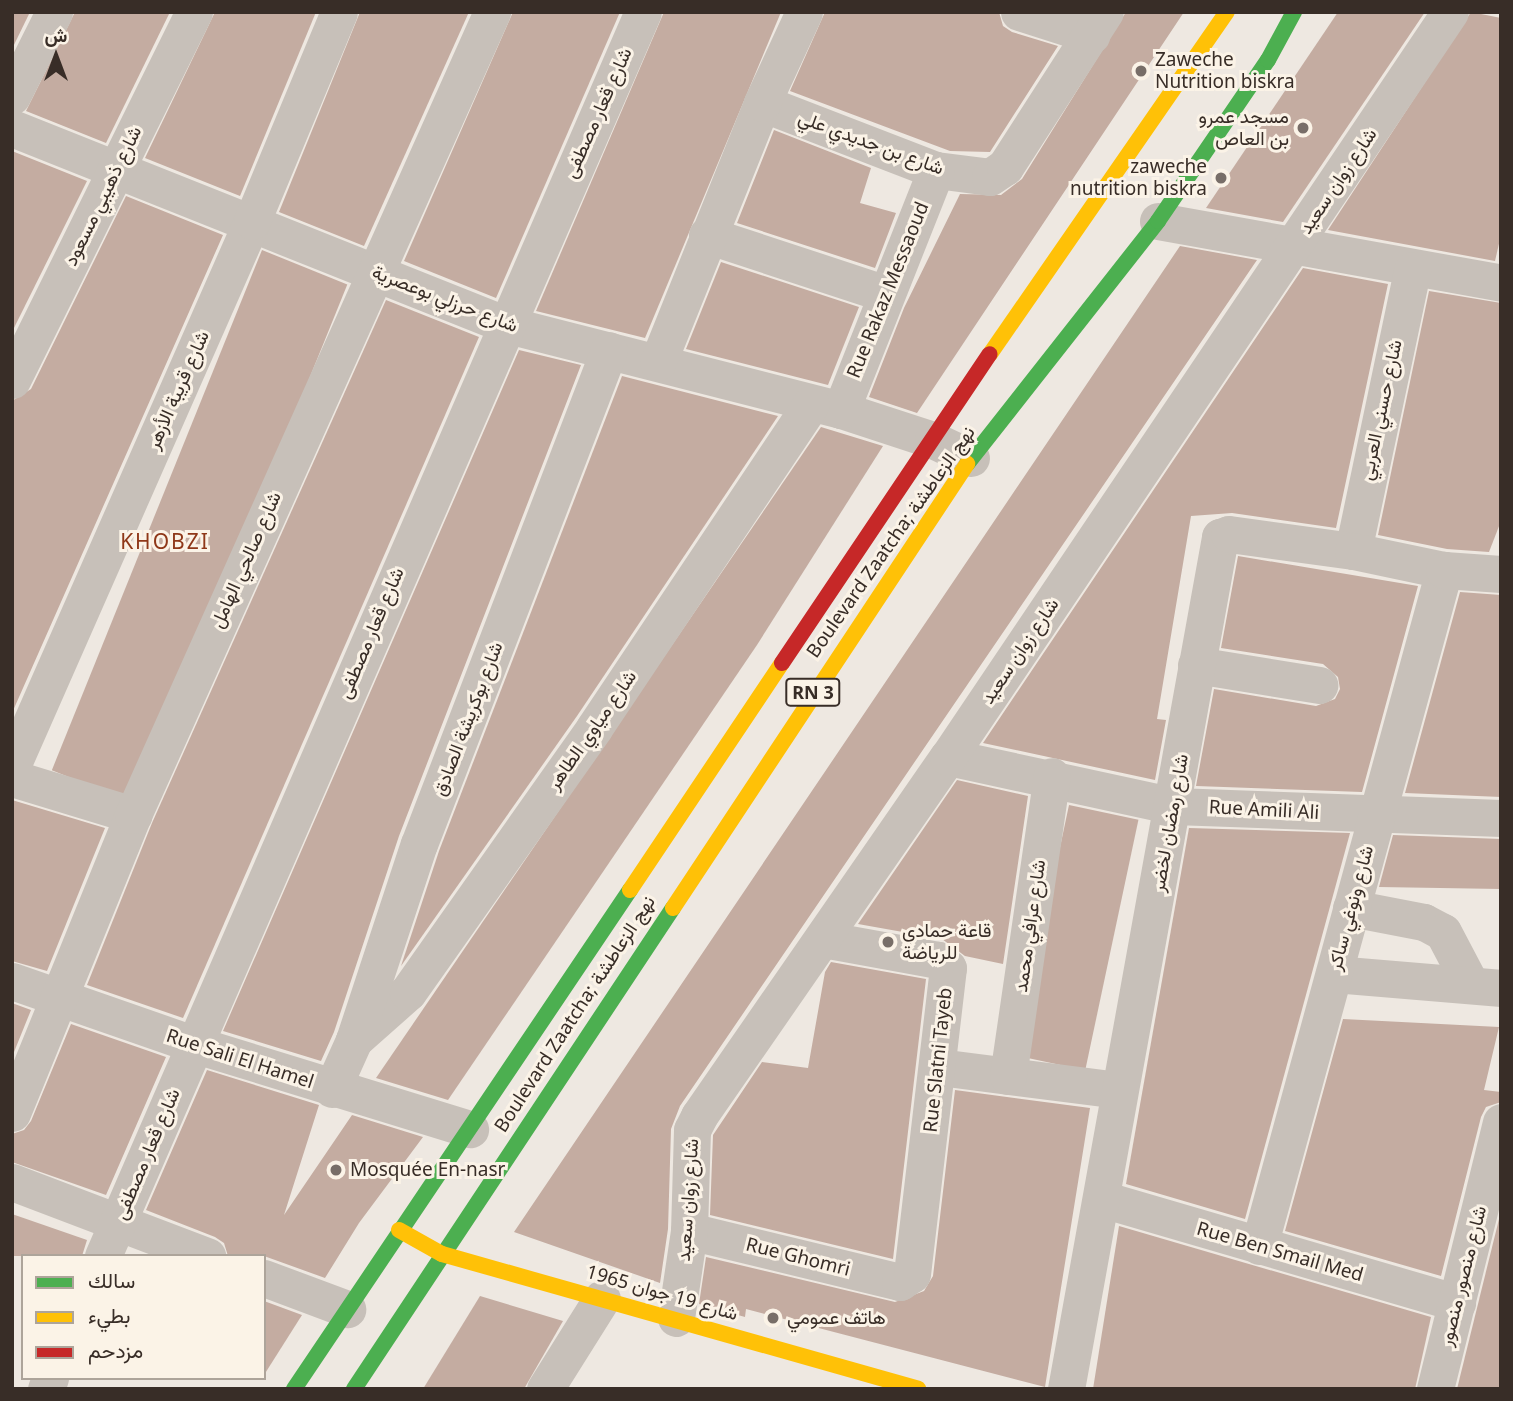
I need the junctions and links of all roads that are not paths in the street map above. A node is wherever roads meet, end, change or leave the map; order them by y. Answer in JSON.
{"nodes":[{"id":1,"x":54,"y":12,"type":"edge"},
{"id":2,"x":194,"y":12,"type":"edge"},
{"id":3,"x":339,"y":12,"type":"edge"},
{"id":4,"x":492,"y":12,"type":"edge"},
{"id":5,"x":643,"y":12,"type":"edge"},
{"id":6,"x":804,"y":12,"type":"edge"},
{"id":7,"x":1019,"y":12,"type":"edge"},
{"id":8,"x":1227,"y":12,"type":"edge"},
{"id":9,"x":1294,"y":12,"type":"edge"},
{"id":10,"x":1450,"y":12,"type":"edge"},
{"id":11,"x":1098,"y":23,"type":"edge"},
{"id":12,"x":12,"y":96,"type":"edge"},
{"id":13,"x":762,"y":103,"type":"junction"},
{"id":14,"x":12,"y":128,"type":"edge"},
{"id":15,"x":116,"y":170,"type":"junction"},
{"id":16,"x":936,"y":170,"type":"junction"},
{"id":17,"x":252,"y":221,"type":"junction"},
{"id":18,"x":1158,"y":221,"type":"junction"},
{"id":19,"x":707,"y":235,"type":"junction"},
{"id":20,"x":1294,"y":248,"type":"junction"},
{"id":21,"x":1412,"y":270,"type":"junction"},
{"id":22,"x":373,"y":272,"type":"junction"},
{"id":23,"x":1501,"y":283,"type":"edge"},
{"id":24,"x":886,"y":294,"type":"junction"},
{"id":25,"x":504,"y":324,"type":"junction"},
{"id":26,"x":609,"y":350,"type":"junction"},
{"id":27,"x":658,"y":362,"type":"junction"},
{"id":28,"x":12,"y":380,"type":"edge"},
{"id":29,"x":826,"y":407,"type":"junction"},
{"id":30,"x":933,"y":440,"type":"junction"},
{"id":31,"x":971,"y":458,"type":"junction"},
{"id":32,"x":1353,"y":551,"type":"junction"},
{"id":33,"x":1444,"y":570,"type":"junction"},
{"id":34,"x":1501,"y":574,"type":"edge"},
{"id":35,"x":1196,"y":665,"type":"junction"},
{"id":36,"x":1319,"y":685,"type":"dead end"},
{"id":37,"x":948,"y":757,"type":"junction"},
{"id":38,"x":12,"y":766,"type":"edge"},
{"id":39,"x":1052,"y":776,"type":"junction"},
{"id":40,"x":12,"y":778,"type":"edge"},
{"id":41,"x":1174,"y":806,"type":"junction"},
{"id":42,"x":133,"y":815,"type":"junction"},
{"id":43,"x":1377,"y":815,"type":"junction"},
{"id":44,"x":1501,"y":818,"type":"edge"},
{"id":45,"x":1352,"y":908,"type":"junction"},
{"id":46,"x":823,"y":939,"type":"junction"},
{"id":47,"x":1334,"y":974,"type":"junction"},
{"id":48,"x":12,"y":981,"type":"edge"},
{"id":49,"x":1486,"y":987,"type":"edge"},
{"id":50,"x":61,"y":998,"type":"junction"},
{"id":51,"x":354,"y":1040,"type":"junction"},
{"id":52,"x":193,"y":1044,"type":"junction"},
{"id":53,"x":939,"y":1067,"type":"junction"},
{"id":54,"x":1008,"y":1076,"type":"junction"},
{"id":55,"x":332,"y":1089,"type":"junction"},
{"id":56,"x":1119,"y":1090,"type":"junction"},
{"id":57,"x":12,"y":1113,"type":"edge"},
{"id":58,"x":1501,"y":1122,"type":"edge"},
{"id":59,"x":470,"y":1129,"type":"junction"},
{"id":60,"x":12,"y":1182,"type":"edge"},
{"id":61,"x":1102,"y":1199,"type":"junction"},
{"id":62,"x":118,"y":1222,"type":"junction"},
{"id":63,"x":398,"y":1230,"type":"junction"},
{"id":64,"x":689,"y":1231,"type":"junction"},
{"id":65,"x":1259,"y":1246,"type":"junction"},
{"id":66,"x":104,"y":1254,"type":"edge"},
{"id":67,"x":202,"y":1254,"type":"edge"},
{"id":68,"x":442,"y":1254,"type":"junction"},
{"id":69,"x":266,"y":1279,"type":"edge"},
{"id":70,"x":908,"y":1280,"type":"joint"},
{"id":71,"x":602,"y":1298,"type":"junction"},
{"id":72,"x":1457,"y":1303,"type":"junction"},
{"id":73,"x":347,"y":1310,"type":"junction"},
{"id":74,"x":676,"y":1318,"type":"junction"},
{"id":75,"x":294,"y":1389,"type":"edge"},
{"id":76,"x":354,"y":1389,"type":"edge"},
{"id":77,"x":545,"y":1389,"type":"edge"},
{"id":78,"x":918,"y":1389,"type":"edge"},
{"id":79,"x":1066,"y":1389,"type":"edge"},
{"id":80,"x":1435,"y":1389,"type":"edge"}],
"edges":[{"from":1,"to":12,"type":"street"},
{"from":2,"to":15,"type":"street","name":"شارع ذهيبي مسعود"},
{"from":3,"to":17,"type":"street","name":"شارع قريبة الأزهر"},
{"from":4,"to":22,"type":"street","name":"شارع صالحي الهامل"},
{"from":5,"to":25,"type":"street","name":"شارع قعار مصطفى"},
{"from":6,"to":13,"type":"street"},
{"from":7,"to":11,"type":"street"},
{"from":8,"to":30,"type":"main road","name":"Boulevard Zaatcha; نهج الزعاطشة","number":"RN 3"},
{"from":9,"to":18,"type":"main road","name":"Boulevard Zaatcha; نهج الزعاطشة","number":"RN 3"},
{"from":10,"to":20,"type":"street","name":"شارع زوان سعيد"},
{"from":11,"to":16,"type":"street","name":"شارع بن جديدي علي"},
{"from":13,"to":16,"type":"street","name":"شارع بن جديدي علي"},
{"from":13,"to":19,"type":"street"},
{"from":14,"to":15,"type":"street","name":"شارع حرزلي بوعصرية"},
{"from":15,"to":17,"type":"street","name":"شارع حرزلي بوعصرية"},
{"from":15,"to":28,"type":"street","name":"شارع ذهيبي مسعود"},
{"from":16,"to":24,"type":"street","name":"Rue Rakaz Messaoud"},
{"from":17,"to":22,"type":"street","name":"شارع حرزلي بوعصرية"},
{"from":17,"to":38,"type":"street","name":"شارع قريبة الأزهر"},
{"from":18,"to":20,"type":"street"},
{"from":18,"to":31,"type":"main road","name":"Boulevard Zaatcha; نهج الزعاطشة","number":"RN 3"},
{"from":19,"to":24,"type":"street"},
{"from":19,"to":27,"type":"street"},
{"from":20,"to":21,"type":"street"},
{"from":20,"to":37,"type":"street","name":"شارع زوان سعيد"},
{"from":21,"to":23,"type":"street"},
{"from":21,"to":32,"type":"street","name":"شارع حسني العربي"},
{"from":22,"to":25,"type":"street","name":"شارع حرزلي بوعصرية"},
{"from":22,"to":42,"type":"street","name":"شارع صالحي الهامل"},
{"from":24,"to":29,"type":"street","name":"Rue Rakaz Messaoud"},
{"from":25,"to":26,"type":"street","name":"شارع حرزلي بوعصرية"},
{"from":25,"to":52,"type":"street","name":"شارع قعار مصطفى"},
{"from":26,"to":27,"type":"street","name":"شارع حرزلي بوعصرية"},
{"from":26,"to":51,"type":"street","name":"شارع بوكريشة الصادق"},
{"from":27,"to":29,"type":"street","name":"شارع حرزلي بوعصرية"},
{"from":29,"to":30,"type":"street","name":"شارع حرزلي بوعصرية"},
{"from":29,"to":51,"type":"street","name":"شارع مياوي الطاهر"},
{"from":30,"to":31,"type":"street","name":"شارع حرزلي بوعصرية"},
{"from":30,"to":59,"type":"main road","name":"Boulevard Zaatcha; نهج الزعاطشة","number":"RN 3"},
{"from":31,"to":68,"type":"main road","name":"Boulevard Zaatcha; نهج الزعاطشة","number":"RN 3"},
{"from":32,"to":33,"type":"street","name":"شارع رمضان لخضر"},
{"from":32,"to":35,"type":"street","name":"شارع رمضان لخضر"},
{"from":33,"to":34,"type":"street","name":"شارع رمضان لخضر"},
{"from":33,"to":43,"type":"street","name":"شارع ونوغي ساكر"},
{"from":35,"to":36,"type":"street"},
{"from":35,"to":41,"type":"street","name":"شارع رمضان لخضر"},
{"from":37,"to":39,"type":"street","name":"Rue Amili Ali"},
{"from":37,"to":46,"type":"street","name":"شارع زوان سعيد"},
{"from":39,"to":41,"type":"street","name":"Rue Amili Ali"},
{"from":39,"to":54,"type":"street","name":"شارع عرافي محمد"},
{"from":40,"to":42,"type":"street"},
{"from":41,"to":43,"type":"street","name":"Rue Amili Ali"},
{"from":41,"to":56,"type":"street","name":"شارع رمضان لخضر"},
{"from":42,"to":50,"type":"street","name":"شارع صالحي الهامل"},
{"from":43,"to":44,"type":"street","name":"Rue Amili Ali"},
{"from":43,"to":45,"type":"street","name":"شارع ونوغي ساكر"},
{"from":45,"to":47,"type":"street","name":"شارع ونوغي ساكر"},
{"from":45,"to":49,"type":"street"},
{"from":46,"to":53,"type":"street","name":"Rue Slatni Tayeb"},
{"from":46,"to":64,"type":"street","name":"شارع زوان سعيد"},
{"from":47,"to":49,"type":"street"},
{"from":47,"to":65,"type":"street","name":"شارع ونوغي ساكر"},
{"from":48,"to":50,"type":"street","name":"Rue Sali El Hamel"},
{"from":50,"to":52,"type":"street","name":"Rue Sali El Hamel"},
{"from":50,"to":57,"type":"street","name":"شارع صالحي الهامل"},
{"from":51,"to":55,"type":"street","name":"شارع بوكريشة الصادق"},
{"from":52,"to":55,"type":"street","name":"Rue Sali El Hamel"},
{"from":52,"to":62,"type":"street","name":"شارع قعار مصطفى"},
{"from":53,"to":54,"type":"street"},
{"from":53,"to":70,"type":"street","name":"Rue Slatni Tayeb"},
{"from":54,"to":56,"type":"street"},
{"from":55,"to":59,"type":"street","name":"Rue Sali El Hamel"},
{"from":56,"to":61,"type":"street","name":"شارع رمضان لخضر"},
{"from":58,"to":72,"type":"street","name":"شارع منصور منصور"},
{"from":59,"to":63,"type":"main road","name":"Boulevard Zaatcha; نهج الزعاطشة","number":"RN 3"},
{"from":60,"to":62,"type":"street"},
{"from":61,"to":65,"type":"street","name":"Rue Ben Smail Med"},
{"from":61,"to":79,"type":"street","name":"شارع رمضان لخضر"},
{"from":62,"to":66,"type":"street","name":"شارع قعار مصطفى"},
{"from":62,"to":67,"type":"street"},
{"from":63,"to":68,"type":"main road","name":"شارع 19 جوان 1965"},
{"from":63,"to":73,"type":"main road","name":"Boulevard Zaatcha; نهج الزعاطشة","number":"RN 3"},
{"from":64,"to":70,"type":"street","name":"Rue Ghomri"},
{"from":64,"to":74,"type":"street","name":"شارع زوان سعيد"},
{"from":65,"to":72,"type":"street","name":"Rue Ben Smail Med"},
{"from":68,"to":71,"type":"main road","name":"شارع 19 جوان 1965"},
{"from":68,"to":76,"type":"main road","name":"Boulevard Zaatcha; نهج الزعاطشة","number":"RN 3"},
{"from":69,"to":73,"type":"street"},
{"from":71,"to":74,"type":"main road","name":"شارع 19 جوان 1965"},
{"from":71,"to":77,"type":"street"},
{"from":72,"to":80,"type":"street","name":"شارع منصور منصور"},
{"from":73,"to":75,"type":"main road","name":"Boulevard Zaatcha; نهج الزعاطشة","number":"RN 3"},
{"from":74,"to":78,"type":"main road","name":"شارع 19 جوان 1965"}]}
